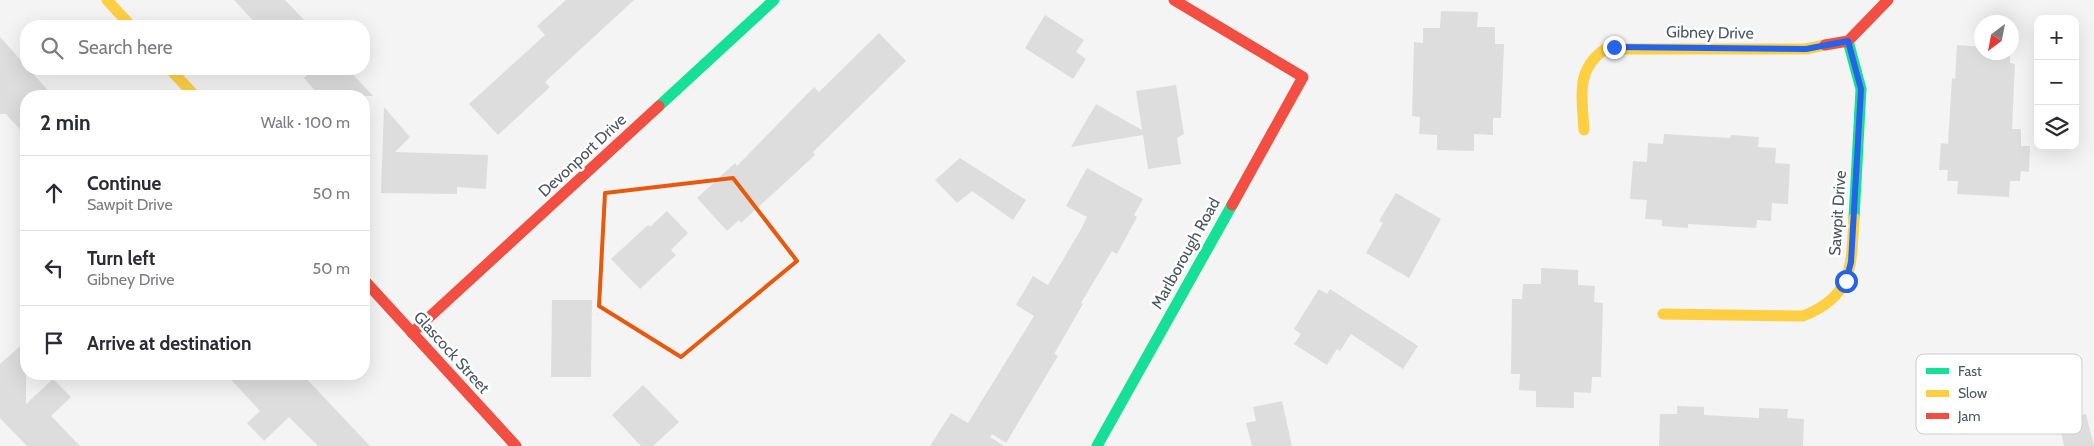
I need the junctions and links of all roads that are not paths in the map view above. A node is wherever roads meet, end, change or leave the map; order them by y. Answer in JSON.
{"nodes":[{"id":1,"x":107,"y":0,"type":"edge"},
{"id":2,"x":774,"y":0,"type":"edge"},
{"id":3,"x":1174,"y":0,"type":"edge"},
{"id":4,"x":1888,"y":0,"type":"edge"},
{"id":5,"x":125,"y":20,"type":"edge"},
{"id":6,"x":1848,"y":41,"type":"junction"},
{"id":7,"x":176,"y":75,"type":"edge"},
{"id":8,"x":189,"y":90,"type":"edge"},
{"id":9,"x":1584,"y":130,"type":"dead end"},
{"id":10,"x":370,"y":287,"type":"edge"},
{"id":11,"x":1663,"y":314,"type":"dead end"},
{"id":12,"x":412,"y":333,"type":"junction"},
{"id":13,"x":516,"y":446,"type":"edge"},
{"id":14,"x":1097,"y":446,"type":"edge"}],
"edges":[{"from":1,"to":5,"type":"street"},
{"from":2,"to":12,"type":"street","name":"Devonport Drive"},
{"from":3,"to":14,"type":"street","name":"Marlborough Road"},
{"from":4,"to":6,"type":"street"},
{"from":6,"to":9,"type":"street","name":"Gibney Drive"},
{"from":6,"to":11,"type":"street","name":"Sawpit Drive"},
{"from":7,"to":8,"type":"street"},
{"from":10,"to":12,"type":"street","name":"Glascock Street"},
{"from":12,"to":13,"type":"street","name":"Glascock Street"}]}
